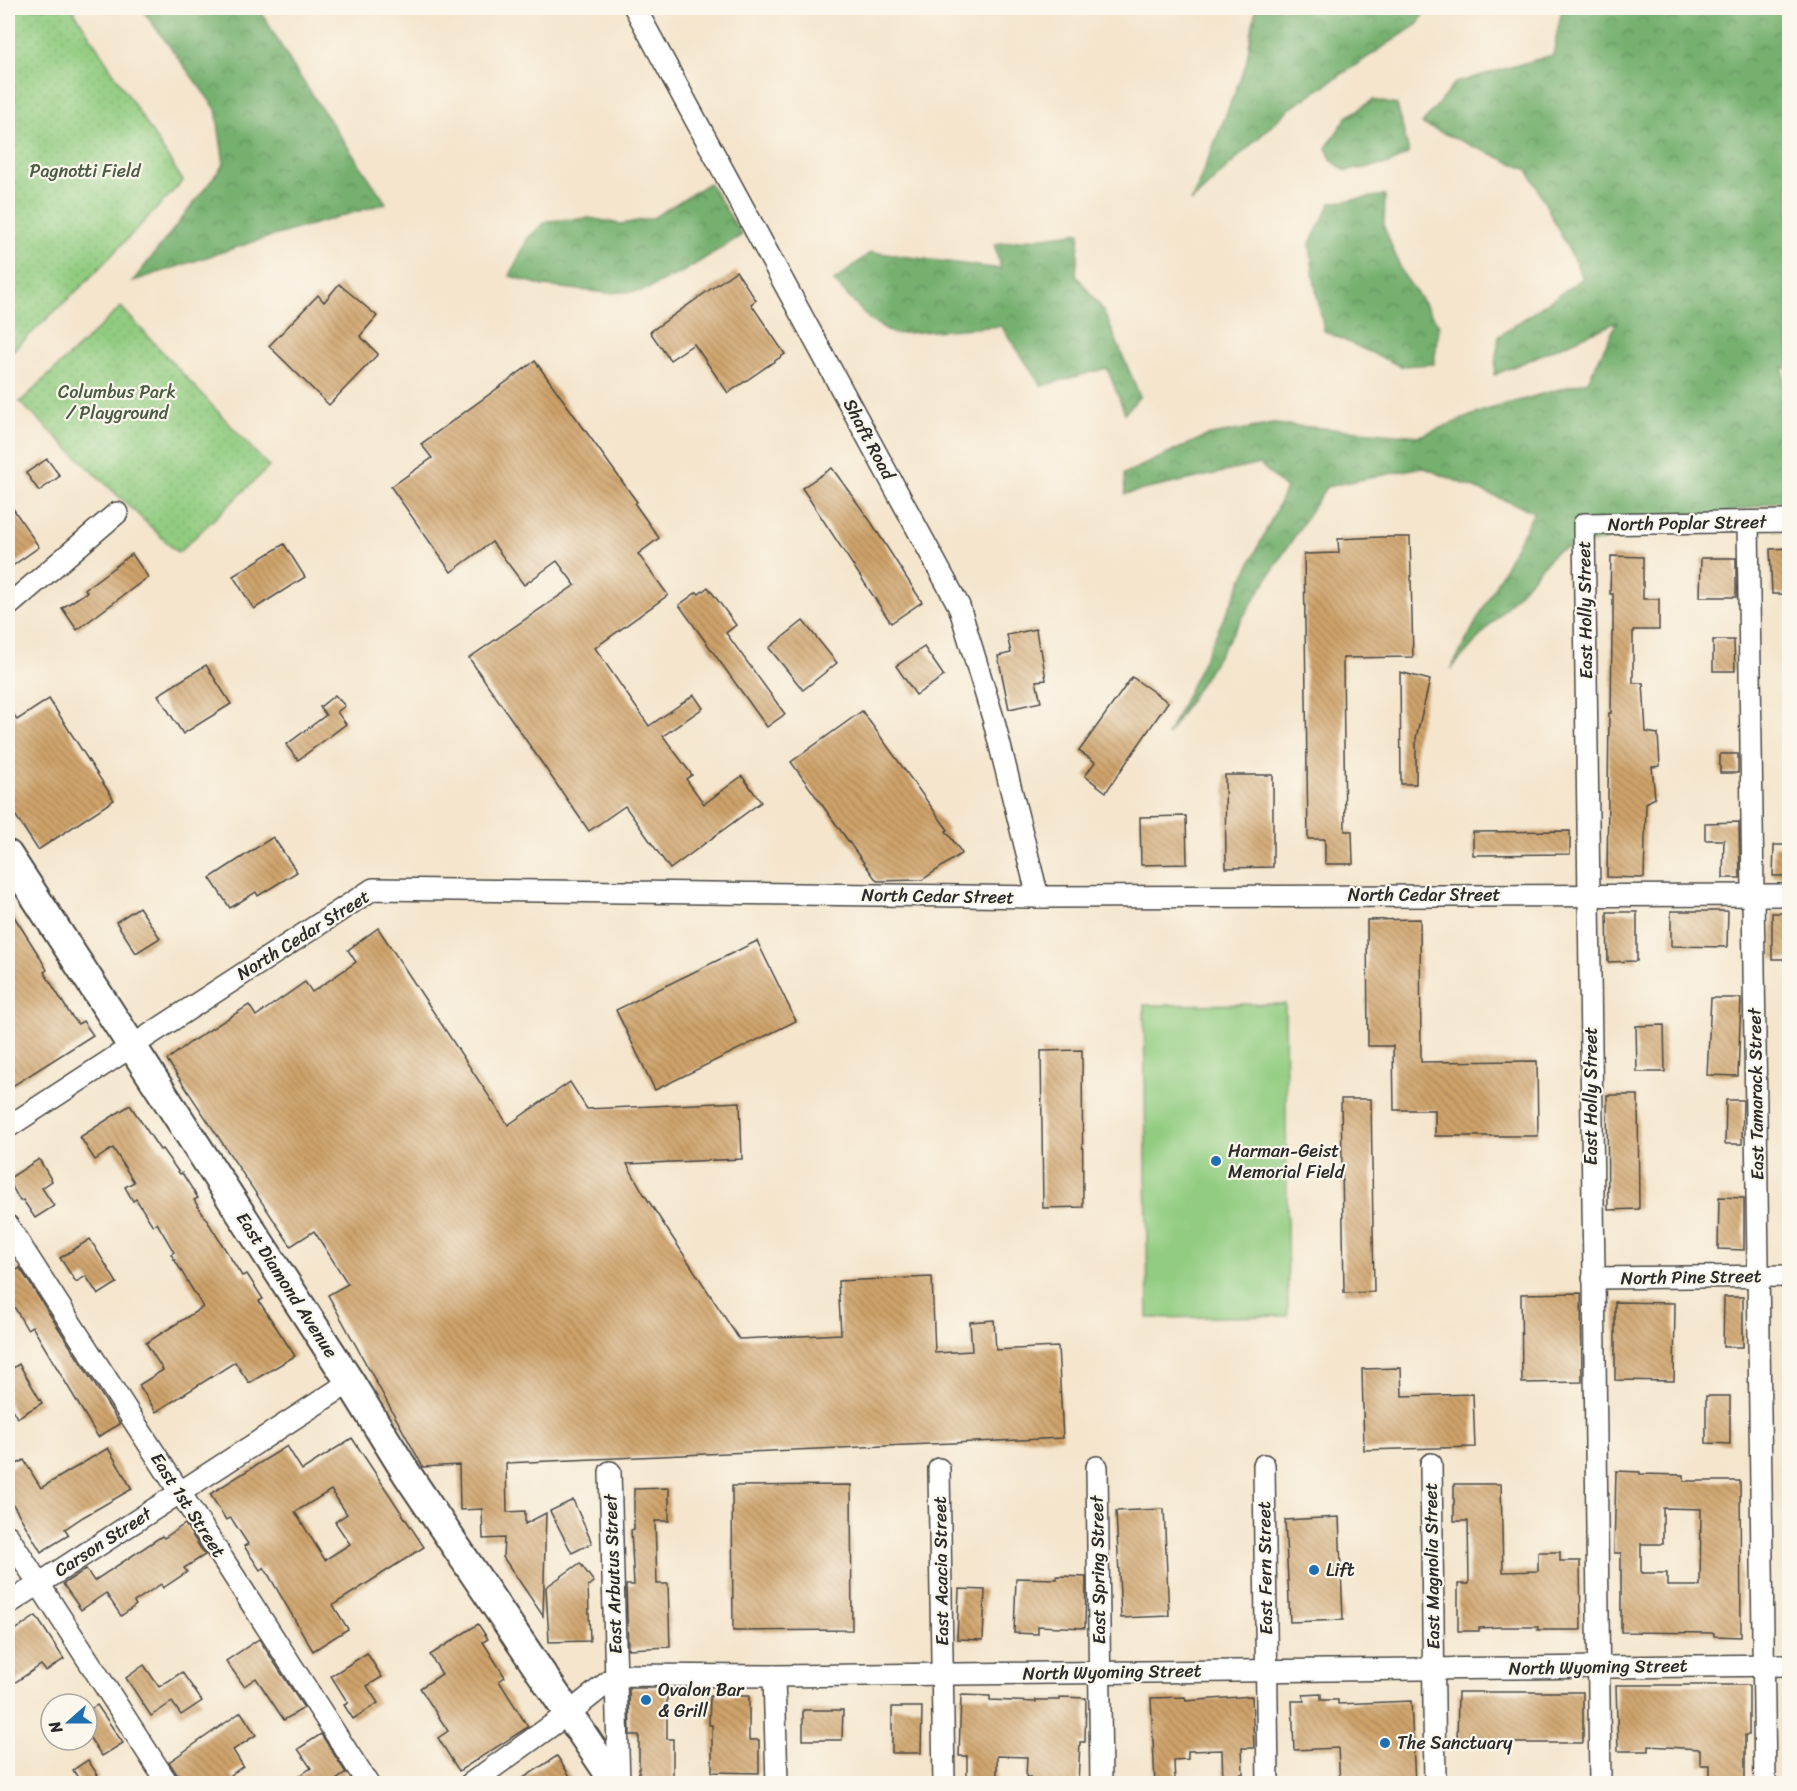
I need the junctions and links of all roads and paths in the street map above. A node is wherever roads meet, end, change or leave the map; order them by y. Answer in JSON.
{"nodes":[{"id":1,"x":635,"y":8,"type":"edge"},
{"id":2,"x":117,"y":513,"type":"dead end"},
{"id":3,"x":1790,"y":521,"type":"edge"},
{"id":4,"x":1748,"y":522,"type":"junction"},
{"id":5,"x":1584,"y":524,"type":"joint"},
{"id":6,"x":8,"y":606,"type":"edge"},
{"id":7,"x":8,"y":855,"type":"edge"},
{"id":8,"x":1591,"y":894,"type":"junction"},
{"id":9,"x":1790,"y":895,"type":"edge"},
{"id":10,"x":1753,"y":896,"type":"junction"},
{"id":11,"x":1038,"y":897,"type":"junction"},
{"id":12,"x":132,"y":1046,"type":"junction"},
{"id":13,"x":8,"y":1127,"type":"edge"},
{"id":14,"x":8,"y":1226,"type":"edge"},
{"id":15,"x":1758,"y":1276,"type":"junction"},
{"id":16,"x":1790,"y":1276,"type":"edge"},
{"id":17,"x":1593,"y":1278,"type":"junction"},
{"id":18,"x":350,"y":1382,"type":"junction"},
{"id":19,"x":1431,"y":1464,"type":"dead end"},
{"id":20,"x":1264,"y":1465,"type":"dead end"},
{"id":21,"x":1097,"y":1467,"type":"dead end"},
{"id":22,"x":939,"y":1469,"type":"dead end"},
{"id":23,"x":610,"y":1472,"type":"dead end"},
{"id":24,"x":180,"y":1492,"type":"junction"},
{"id":25,"x":8,"y":1536,"type":"edge"},
{"id":26,"x":38,"y":1584,"type":"junction"},
{"id":27,"x":8,"y":1604,"type":"edge"},
{"id":28,"x":1790,"y":1665,"type":"edge"},
{"id":29,"x":1763,"y":1666,"type":"junction"},
{"id":30,"x":1598,"y":1667,"type":"junction"},
{"id":31,"x":1433,"y":1669,"type":"junction"},
{"id":32,"x":1266,"y":1671,"type":"junction"},
{"id":33,"x":1099,"y":1672,"type":"junction"},
{"id":34,"x":942,"y":1674,"type":"junction"},
{"id":35,"x":617,"y":1675,"type":"junction"},
{"id":36,"x":774,"y":1676,"type":"junction"},
{"id":37,"x":569,"y":1713,"type":"junction"},
{"id":38,"x":168,"y":1784,"type":"edge"},
{"id":39,"x":368,"y":1784,"type":"edge"},
{"id":40,"x":470,"y":1784,"type":"edge"},
{"id":41,"x":618,"y":1784,"type":"edge"},
{"id":42,"x":777,"y":1784,"type":"edge"},
{"id":43,"x":944,"y":1784,"type":"edge"},
{"id":44,"x":1101,"y":1784,"type":"edge"},
{"id":45,"x":1268,"y":1784,"type":"edge"},
{"id":46,"x":1435,"y":1784,"type":"edge"},
{"id":47,"x":1600,"y":1784,"type":"edge"},
{"id":48,"x":1764,"y":1784,"type":"edge"}],
"edges":[{"from":1,"to":11,"type":"street","name":"Shaft Road"},
{"from":2,"to":6,"type":"street"},
{"from":3,"to":4,"type":"street","name":"North Poplar Street"},
{"from":4,"to":5,"type":"street","name":"North Poplar Street"},
{"from":4,"to":10,"type":"street","name":"East Tamarack Street"},
{"from":5,"to":8,"type":"street","name":"East Holly Street"},
{"from":7,"to":12,"type":"street","name":"East Diamond Avenue"},
{"from":8,"to":10,"type":"street","name":"North Cedar Street"},
{"from":8,"to":11,"type":"street","name":"North Cedar Street"},
{"from":8,"to":17,"type":"street","name":"East Holly Street"},
{"from":9,"to":10,"type":"street","name":"North Cedar Street"},
{"from":10,"to":15,"type":"street","name":"East Tamarack Street"},
{"from":11,"to":12,"type":"street","name":"North Cedar Street"},
{"from":12,"to":13,"type":"street","name":"North Cedar Street"},
{"from":12,"to":18,"type":"street","name":"East Diamond Avenue"},
{"from":14,"to":24,"type":"street","name":"East 1st Street"},
{"from":15,"to":16,"type":"street","name":"North Pine Street"},
{"from":15,"to":17,"type":"street","name":"North Pine Street"},
{"from":15,"to":29,"type":"street","name":"East Tamarack Street"},
{"from":17,"to":30,"type":"street","name":"East Holly Street"},
{"from":18,"to":24,"type":"street","name":"Carson Street"},
{"from":18,"to":37,"type":"street","name":"East Diamond Avenue"},
{"from":19,"to":31,"type":"street","name":"East Magnolia Street"},
{"from":20,"to":32,"type":"street","name":"East Fern Street"},
{"from":21,"to":33,"type":"street","name":"East Spring Street"},
{"from":22,"to":34,"type":"street","name":"East Acacia Street"},
{"from":23,"to":35,"type":"street","name":"East Arbutus Street"},
{"from":24,"to":26,"type":"street","name":"Carson Street"},
{"from":24,"to":39,"type":"street","name":"East 1st Street"},
{"from":25,"to":26,"type":"street"},
{"from":26,"to":27,"type":"street","name":"Carson Street"},
{"from":26,"to":38,"type":"street"},
{"from":28,"to":29,"type":"street","name":"North Wyoming Street"},
{"from":29,"to":30,"type":"street","name":"North Wyoming Street"},
{"from":29,"to":48,"type":"street","name":"East Tamarack Street"},
{"from":30,"to":31,"type":"street","name":"North Wyoming Street"},
{"from":30,"to":47,"type":"street","name":"East Holly Street"},
{"from":31,"to":32,"type":"street","name":"North Wyoming Street"},
{"from":31,"to":46,"type":"street","name":"East Magnolia Street"},
{"from":32,"to":33,"type":"street","name":"North Wyoming Street"},
{"from":32,"to":45,"type":"street","name":"East Fern Street"},
{"from":33,"to":34,"type":"street","name":"North Wyoming Street"},
{"from":33,"to":44,"type":"street","name":"East Spring Street"},
{"from":34,"to":36,"type":"street","name":"North Wyoming Street"},
{"from":34,"to":43,"type":"street","name":"East Acacia Street"},
{"from":35,"to":36,"type":"street","name":"North Wyoming Street"},
{"from":35,"to":37,"type":"street"},
{"from":35,"to":41,"type":"street","name":"East Arbutus Street"},
{"from":36,"to":42,"type":"street"},
{"from":37,"to":40,"type":"street"},
{"from":37,"to":41,"type":"street","name":"East Diamond Avenue"}]}
